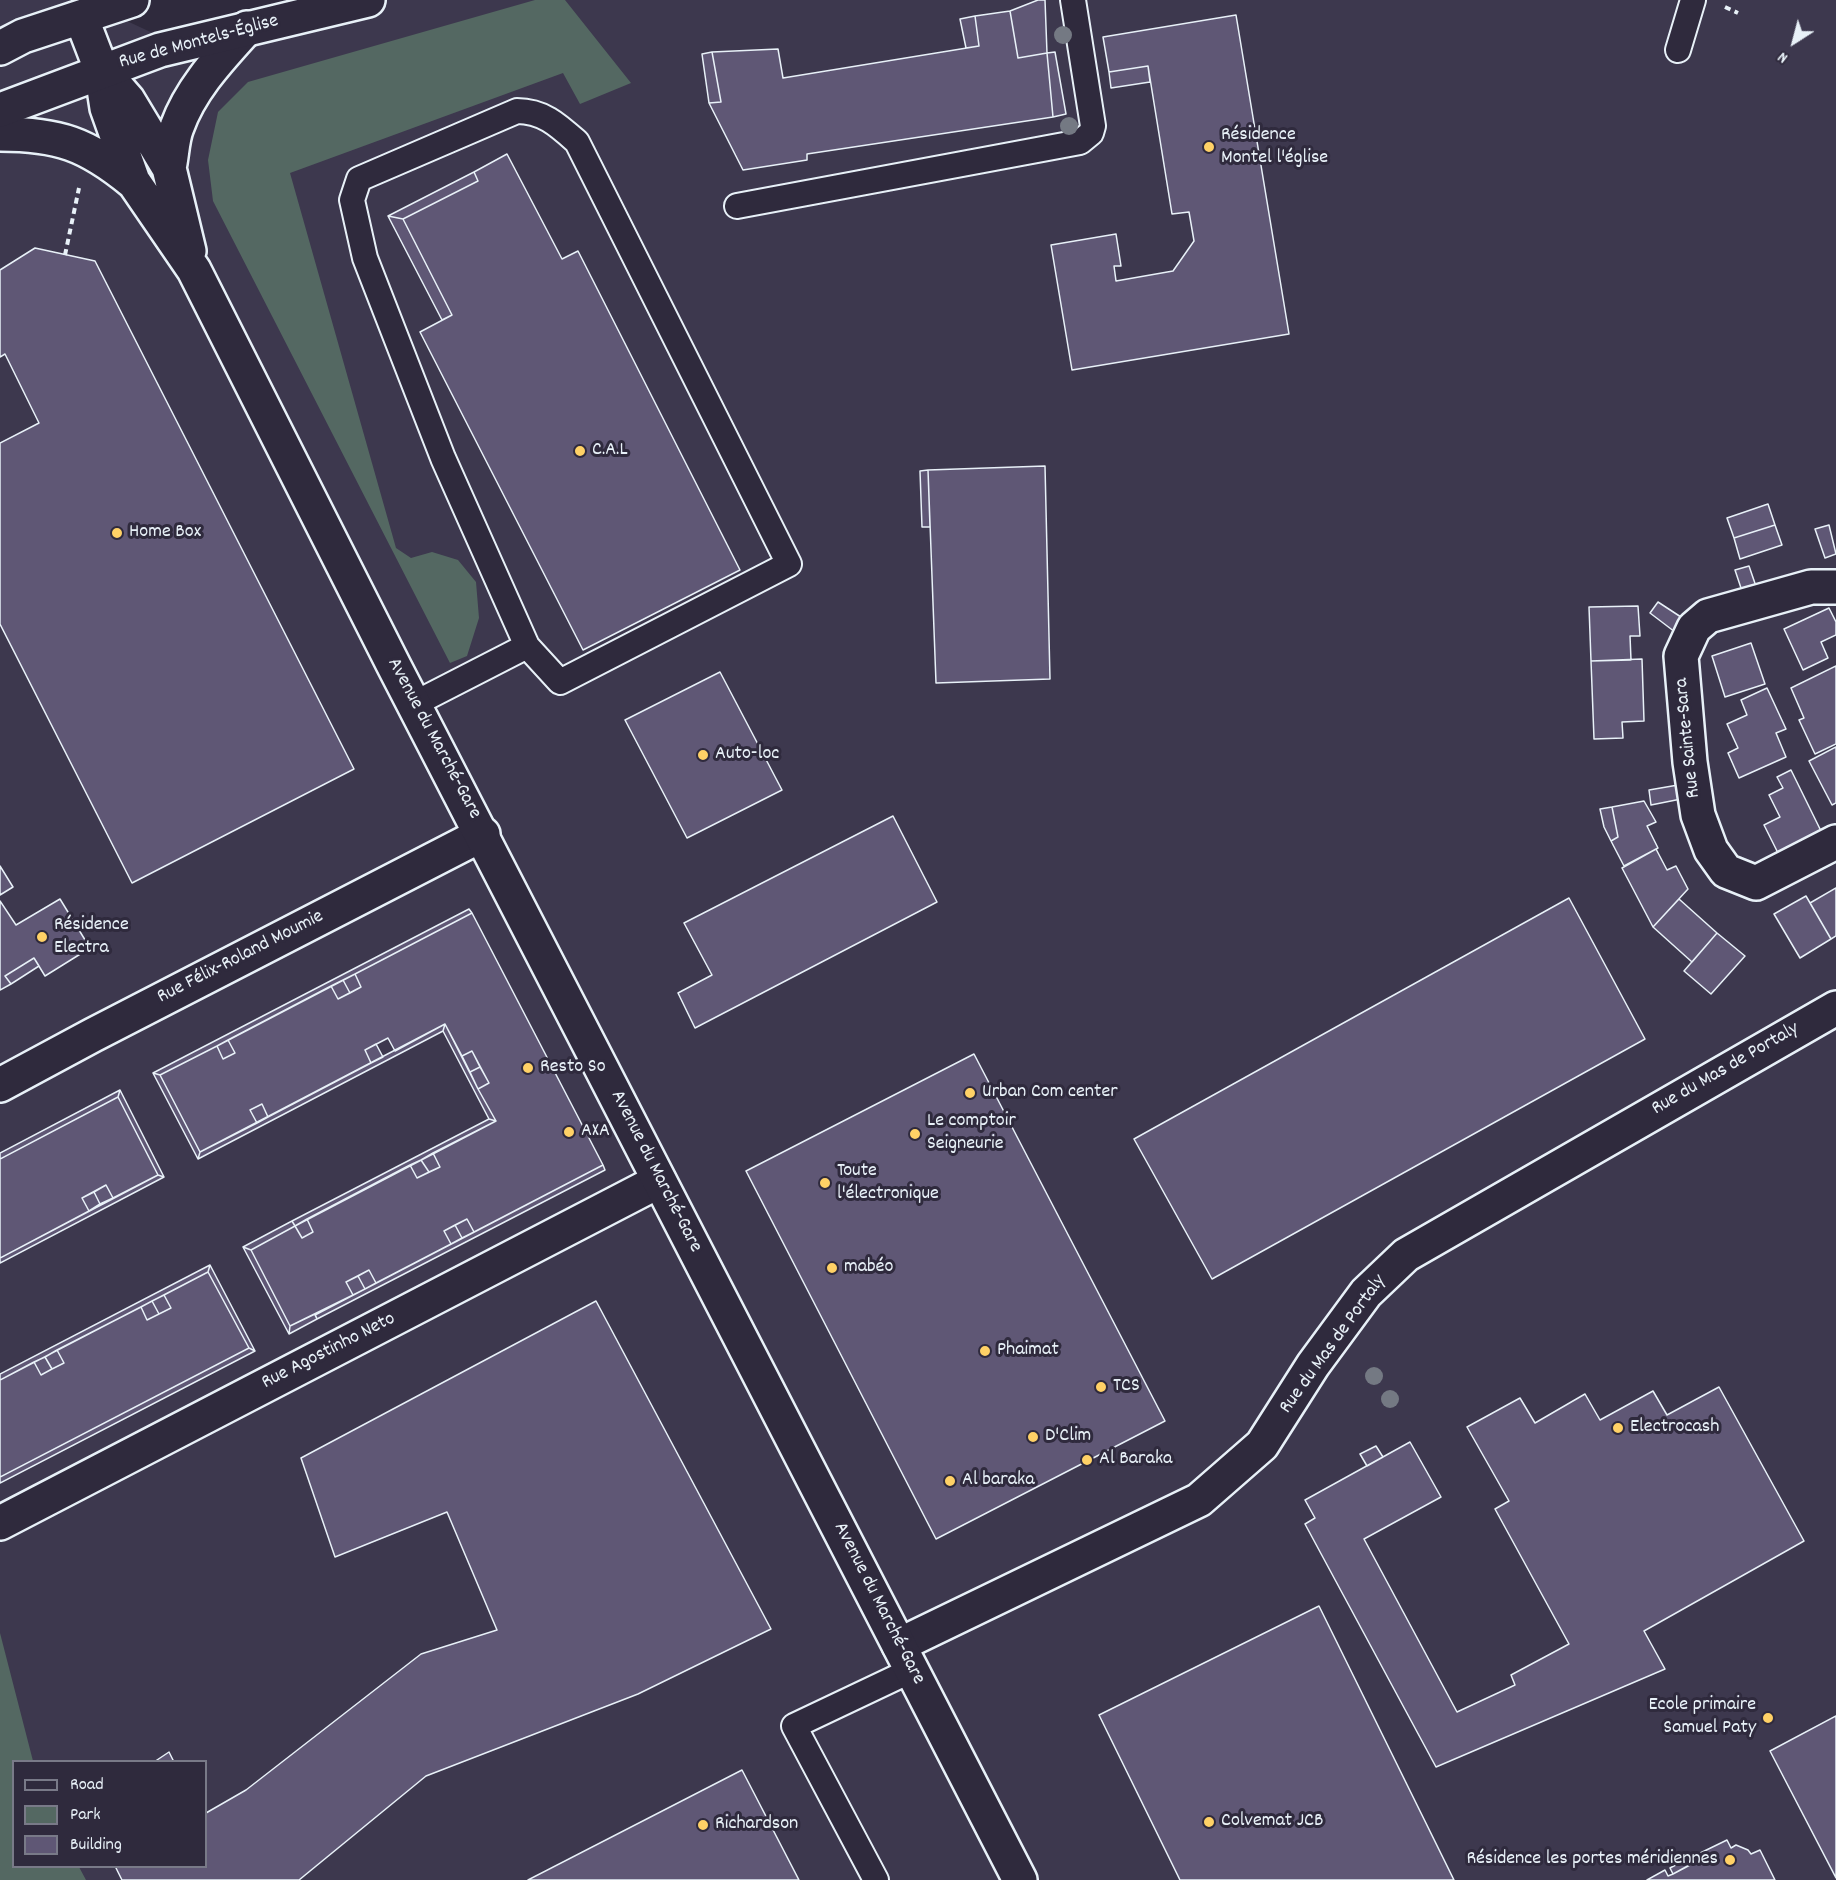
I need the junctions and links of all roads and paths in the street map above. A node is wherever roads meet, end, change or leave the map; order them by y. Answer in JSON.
{"nodes":[{"id":1,"x":132,"y":0,"type":"edge"},
{"id":2,"x":368,"y":0,"type":"edge"},
{"id":3,"x":1073,"y":0,"type":"edge"},
{"id":4,"x":1693,"y":0,"type":"edge"},
{"id":5,"x":81,"y":17,"type":"junction"},
{"id":6,"x":247,"y":28,"type":"junction"},
{"id":7,"x":0,"y":48,"type":"edge"},
{"id":8,"x":1678,"y":50,"type":"dead end"},
{"id":9,"x":101,"y":69,"type":"junction"},
{"id":10,"x":0,"y":110,"type":"edge"},
{"id":11,"x":0,"y":134,"type":"edge"},
{"id":12,"x":169,"y":168,"type":"junction"},
{"id":13,"x":80,"y":181,"type":"dead end"},
{"id":14,"x":133,"y":182,"type":"junction"},
{"id":15,"x":736,"y":206,"type":"dead end"},
{"id":16,"x":65,"y":255,"type":"dead end"},
{"id":17,"x":194,"y":270,"type":"junction"},
{"id":18,"x":1836,"y":587,"type":"edge"},
{"id":19,"x":527,"y":646,"type":"junction"},
{"id":20,"x":414,"y":704,"type":"junction"},
{"id":21,"x":483,"y":834,"type":"junction"},
{"id":22,"x":1836,"y":842,"type":"edge"},
{"id":23,"x":1836,"y":1008,"type":"edge"},
{"id":24,"x":0,"y":1085,"type":"edge"},
{"id":25,"x":659,"y":1181,"type":"junction"},
{"id":26,"x":0,"y":1523,"type":"edge"},
{"id":27,"x":906,"y":1658,"type":"junction"},
{"id":28,"x":876,"y":1880,"type":"edge"},
{"id":29,"x":1020,"y":1880,"type":"edge"}],
"edges":[{"from":1,"to":5,"type":"street"},
{"from":2,"to":6,"type":"street","name":"Rue de Montels-Église"},
{"from":3,"to":15,"type":"lane"},
{"from":4,"to":8,"type":"lane"},
{"from":5,"to":7,"type":"street"},
{"from":5,"to":9,"type":"street"},
{"from":6,"to":9,"type":"street","name":"Rue de Montels-Église"},
{"from":6,"to":12,"type":"street","name":"Avenue du Marché-Gare"},
{"from":9,"to":10,"type":"street","name":"Rue de Montels-Église"},
{"from":9,"to":12,"type":"street","name":"Avenue du Marché-Gare"},
{"from":9,"to":14,"type":"street","name":"Avenue du Marché-Gare"},
{"from":11,"to":14,"type":"street","name":"Avenue du Marché-Gare"},
{"from":12,"to":17,"type":"street","name":"Avenue du Marché-Gare"},
{"from":13,"to":16,"type":"path"},
{"from":14,"to":17,"type":"street","name":"Avenue du Marché-Gare"},
{"from":17,"to":20,"type":"street","name":"Avenue du Marché-Gare"},
{"from":18,"to":22,"type":"street","name":"Rue Sainte-Sara"},
{"from":19,"to":19,"type":"lane"},
{"from":19,"to":20,"type":"lane"},
{"from":20,"to":21,"type":"street","name":"Avenue du Marché-Gare"},
{"from":21,"to":24,"type":"street","name":"Rue Félix-Roland Moumie"},
{"from":21,"to":25,"type":"street","name":"Avenue du Marché-Gare"},
{"from":23,"to":27,"type":"street","name":"Rue du Mas de Portaly"},
{"from":25,"to":26,"type":"street","name":"Rue Agostinho Neto"},
{"from":25,"to":27,"type":"street","name":"Avenue du Marché-Gare"},
{"from":27,"to":28,"type":"lane"},
{"from":27,"to":29,"type":"street","name":"Avenue du Marché-Gare"}]}
